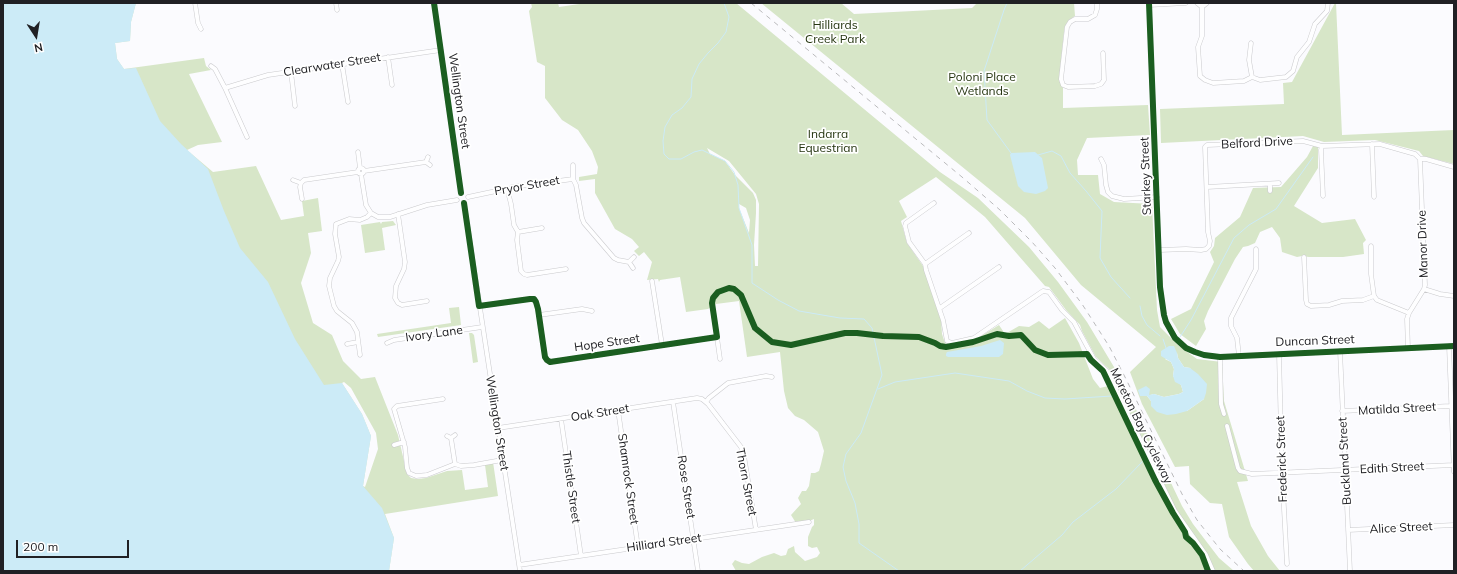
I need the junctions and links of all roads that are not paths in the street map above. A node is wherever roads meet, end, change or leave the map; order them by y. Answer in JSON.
{"nodes":[{"id":1,"x":195,"y":3,"type":"edge"},
{"id":2,"x":336,"y":3,"type":"edge"},
{"id":3,"x":434,"y":3,"type":"edge"},
{"id":4,"x":1097,"y":3,"type":"edge"},
{"id":5,"x":1186,"y":3,"type":"edge"},
{"id":6,"x":1197,"y":3,"type":"edge"},
{"id":7,"x":1207,"y":3,"type":"edge"},
{"id":8,"x":1328,"y":3,"type":"edge"},
{"id":9,"x":1149,"y":4,"type":"edge"},
{"id":10,"x":1202,"y":7,"type":"junction"},
{"id":11,"x":337,"y":10,"type":"dead end"},
{"id":12,"x":202,"y":29,"type":"dead end"},
{"id":13,"x":1251,"y":43,"type":"dead end"},
{"id":14,"x":441,"y":50,"type":"junction"},
{"id":15,"x":1103,"y":54,"type":"dead end"},
{"id":16,"x":388,"y":57,"type":"junction"},
{"id":17,"x":342,"y":64,"type":"junction"},
{"id":18,"x":211,"y":66,"type":"dead end"},
{"id":19,"x":291,"y":72,"type":"junction"},
{"id":20,"x":1252,"y":77,"type":"junction"},
{"id":21,"x":392,"y":84,"type":"dead end"},
{"id":22,"x":225,"y":88,"type":"junction"},
{"id":23,"x":348,"y":102,"type":"dead end"},
{"id":24,"x":295,"y":106,"type":"dead end"},
{"id":25,"x":247,"y":137,"type":"dead end"},
{"id":26,"x":1372,"y":144,"type":"junction"},
{"id":27,"x":1322,"y":146,"type":"junction"},
{"id":28,"x":358,"y":152,"type":"dead end"},
{"id":29,"x":428,"y":157,"type":"dead end"},
{"id":30,"x":1101,"y":159,"type":"dead end"},
{"id":31,"x":1420,"y":159,"type":"junction"},
{"id":32,"x":573,"y":165,"type":"dead end"},
{"id":33,"x":1454,"y":167,"type":"edge"},
{"id":34,"x":361,"y":171,"type":"junction"},
{"id":35,"x":573,"y":179,"type":"junction"},
{"id":36,"x":293,"y":180,"type":"dead end"},
{"id":37,"x":301,"y":182,"type":"junction"},
{"id":38,"x":1279,"y":183,"type":"dead end"},
{"id":39,"x":1270,"y":184,"type":"junction"},
{"id":40,"x":1207,"y":187,"type":"junction"},
{"id":41,"x":461,"y":192,"type":"junction"},
{"id":42,"x":508,"y":192,"type":"junction"},
{"id":43,"x":1270,"y":192,"type":"dead end"},
{"id":44,"x":1323,"y":196,"type":"dead end"},
{"id":45,"x":468,"y":197,"type":"junction"},
{"id":46,"x":1158,"y":197,"type":"junction"},
{"id":47,"x":1374,"y":197,"type":"dead end"},
{"id":48,"x":302,"y":199,"type":"dead end"},
{"id":49,"x":457,"y":200,"type":"junction"},
{"id":50,"x":464,"y":203,"type":"junction"},
{"id":51,"x":934,"y":203,"type":"dead end"},
{"id":52,"x":371,"y":214,"type":"junction"},
{"id":53,"x":398,"y":214,"type":"junction"},
{"id":54,"x":542,"y":228,"type":"dead end"},
{"id":55,"x":518,"y":232,"type":"junction"},
{"id":56,"x":969,"y":233,"type":"dead end"},
{"id":57,"x":1371,"y":246,"type":"dead end"},
{"id":58,"x":1256,"y":249,"type":"dead end"},
{"id":59,"x":1160,"y":250,"type":"junction"},
{"id":60,"x":634,"y":257,"type":"dead end"},
{"id":61,"x":1304,"y":257,"type":"dead end"},
{"id":62,"x":629,"y":262,"type":"junction"},
{"id":63,"x":925,"y":264,"type":"junction"},
{"id":64,"x":999,"y":267,"type":"dead end"},
{"id":65,"x":633,"y":268,"type":"dead end"},
{"id":66,"x":566,"y":270,"type":"dead end"},
{"id":67,"x":652,"y":281,"type":"dead end"},
{"id":68,"x":1424,"y":289,"type":"junction"},
{"id":69,"x":1374,"y":296,"type":"junction"},
{"id":70,"x":1454,"y":296,"type":"edge"},
{"id":71,"x":427,"y":301,"type":"dead end"},
{"id":72,"x":479,"y":306,"type":"junction"},
{"id":73,"x":940,"y":308,"type":"junction"},
{"id":74,"x":713,"y":309,"type":"dead end"},
{"id":75,"x":592,"y":311,"type":"dead end"},
{"id":76,"x":1409,"y":313,"type":"junction"},
{"id":77,"x":539,"y":315,"type":"junction"},
{"id":78,"x":482,"y":327,"type":"junction"},
{"id":79,"x":717,"y":337,"type":"junction"},
{"id":80,"x":358,"y":342,"type":"junction"},
{"id":81,"x":387,"y":343,"type":"dead end"},
{"id":82,"x":1181,"y":343,"type":"joint"},
{"id":83,"x":347,"y":344,"type":"dead end"},
{"id":84,"x":662,"y":345,"type":"junction"},
{"id":85,"x":1449,"y":346,"type":"junction"},
{"id":86,"x":1454,"y":346,"type":"edge"},
{"id":87,"x":1408,"y":348,"type":"junction"},
{"id":88,"x":1340,"y":351,"type":"junction"},
{"id":89,"x":1279,"y":354,"type":"junction"},
{"id":90,"x":360,"y":355,"type":"dead end"},
{"id":91,"x":1239,"y":356,"type":"junction"},
{"id":92,"x":1220,"y":357,"type":"junction"},
{"id":93,"x":720,"y":360,"type":"dead end"},
{"id":94,"x":772,"y":377,"type":"dead end"},
{"id":95,"x":443,"y":399,"type":"dead end"},
{"id":96,"x":704,"y":401,"type":"junction"},
{"id":97,"x":673,"y":402,"type":"junction"},
{"id":98,"x":1451,"y":406,"type":"junction"},
{"id":99,"x":618,"y":410,"type":"junction"},
{"id":100,"x":1342,"y":411,"type":"junction"},
{"id":101,"x":1224,"y":414,"type":"dead end"},
{"id":102,"x":561,"y":419,"type":"junction"},
{"id":103,"x":1227,"y":426,"type":"dead end"},
{"id":104,"x":498,"y":428,"type":"junction"},
{"id":105,"x":455,"y":435,"type":"dead end"},
{"id":106,"x":404,"y":442,"type":"junction"},
{"id":107,"x":394,"y":445,"type":"dead end"},
{"id":108,"x":502,"y":460,"type":"junction"},
{"id":109,"x":455,"y":464,"type":"junction"},
{"id":110,"x":1454,"y":465,"type":"edge"},
{"id":111,"x":1345,"y":471,"type":"junction"},
{"id":112,"x":1282,"y":472,"type":"junction"},
{"id":113,"x":1454,"y":472,"type":"edge"},
{"id":114,"x":809,"y":522,"type":"dead end"},
{"id":115,"x":1454,"y":525,"type":"edge"},
{"id":116,"x":756,"y":530,"type":"junction"},
{"id":117,"x":1348,"y":530,"type":"junction"},
{"id":118,"x":694,"y":539,"type":"junction"},
{"id":119,"x":638,"y":547,"type":"junction"},
{"id":120,"x":581,"y":556,"type":"junction"},
{"id":121,"x":1287,"y":564,"type":"dead end"},
{"id":122,"x":519,"y":565,"type":"junction"},
{"id":123,"x":520,"y":571,"type":"edge"},
{"id":124,"x":698,"y":571,"type":"edge"},
{"id":125,"x":1212,"y":571,"type":"edge"},
{"id":126,"x":1350,"y":571,"type":"edge"}],
"edges":[{"from":1,"to":12,"type":"street"},
{"from":2,"to":11,"type":"street"},
{"from":3,"to":14,"type":"street","name":"Wellington Street"},
{"from":4,"to":15,"type":"street"},
{"from":5,"to":9,"type":"street"},
{"from":6,"to":10,"type":"street"},
{"from":7,"to":10,"type":"street"},
{"from":8,"to":20,"type":"street"},
{"from":9,"to":46,"type":"street","name":"Starkey Street"},
{"from":10,"to":20,"type":"street"},
{"from":13,"to":20,"type":"street"},
{"from":14,"to":16,"type":"street","name":"Clearwater Street"},
{"from":14,"to":41,"type":"street","name":"Wellington Street"},
{"from":16,"to":17,"type":"street","name":"Clearwater Street"},
{"from":16,"to":21,"type":"street"},
{"from":17,"to":19,"type":"street","name":"Clearwater Street"},
{"from":17,"to":23,"type":"street"},
{"from":18,"to":22,"type":"street"},
{"from":19,"to":22,"type":"street","name":"Clearwater Street"},
{"from":19,"to":24,"type":"street"},
{"from":22,"to":25,"type":"street"},
{"from":26,"to":27,"type":"street","name":"Belford Drive"},
{"from":26,"to":31,"type":"street","name":"Belford Drive"},
{"from":26,"to":47,"type":"street"},
{"from":27,"to":40,"type":"street","name":"Belford Drive"},
{"from":27,"to":44,"type":"street"},
{"from":28,"to":34,"type":"street"},
{"from":29,"to":34,"type":"street"},
{"from":30,"to":46,"type":"street"},
{"from":31,"to":33,"type":"street","name":"Belford Drive"},
{"from":31,"to":68,"type":"street","name":"Manor Drive"},
{"from":32,"to":35,"type":"street","name":"Pryor Street"},
{"from":34,"to":37,"type":"street"},
{"from":34,"to":52,"type":"street"},
{"from":35,"to":42,"type":"street","name":"Pryor Street"},
{"from":35,"to":62,"type":"street"},
{"from":36,"to":37,"type":"street"},
{"from":37,"to":48,"type":"street"},
{"from":38,"to":39,"type":"street"},
{"from":39,"to":40,"type":"street"},
{"from":39,"to":43,"type":"street"},
{"from":40,"to":59,"type":"street","name":"Belford Drive"},
{"from":41,"to":45,"type":"street"},
{"from":41,"to":49,"type":"street"},
{"from":42,"to":45,"type":"street","name":"Pryor Street"},
{"from":42,"to":55,"type":"street"},
{"from":45,"to":50,"type":"street"},
{"from":46,"to":59,"type":"street","name":"Starkey Street"},
{"from":49,"to":50,"type":"street"},
{"from":49,"to":53,"type":"street"},
{"from":50,"to":72,"type":"street","name":"Wellington Street"},
{"from":51,"to":63,"type":"street"},
{"from":52,"to":53,"type":"street"},
{"from":52,"to":80,"type":"street"},
{"from":53,"to":71,"type":"street"},
{"from":54,"to":55,"type":"street"},
{"from":55,"to":66,"type":"street"},
{"from":56,"to":63,"type":"street"},
{"from":57,"to":69,"type":"street"},
{"from":58,"to":91,"type":"street"},
{"from":59,"to":82,"type":"street","name":"Starkey Street"},
{"from":60,"to":62,"type":"street"},
{"from":61,"to":69,"type":"street"},
{"from":62,"to":65,"type":"street"},
{"from":63,"to":73,"type":"street"},
{"from":64,"to":73,"type":"street"},
{"from":67,"to":84,"type":"street"},
{"from":68,"to":70,"type":"street"},
{"from":68,"to":76,"type":"street","name":"Manor Drive"},
{"from":69,"to":76,"type":"street"},
{"from":72,"to":77,"type":"street"},
{"from":72,"to":78,"type":"street","name":"Wellington Street"},
{"from":73,"to":125,"type":"street"},
{"from":74,"to":79,"type":"street"},
{"from":75,"to":77,"type":"street"},
{"from":76,"to":87,"type":"street","name":"Manor Drive"},
{"from":77,"to":84,"type":"street","name":"Hope Street"},
{"from":78,"to":81,"type":"street","name":"Ivory Lane"},
{"from":78,"to":104,"type":"street","name":"Wellington Street"},
{"from":79,"to":84,"type":"street","name":"Hope Street"},
{"from":79,"to":93,"type":"street"},
{"from":80,"to":83,"type":"street"},
{"from":80,"to":90,"type":"street"},
{"from":82,"to":92,"type":"street","name":"Duncan Street"},
{"from":85,"to":86,"type":"street","name":"Duncan Street"},
{"from":85,"to":87,"type":"street","name":"Duncan Street"},
{"from":85,"to":98,"type":"street"},
{"from":87,"to":88,"type":"street","name":"Duncan Street"},
{"from":88,"to":89,"type":"street","name":"Duncan Street"},
{"from":88,"to":100,"type":"street","name":"Buckland Street"},
{"from":89,"to":91,"type":"street","name":"Duncan Street"},
{"from":89,"to":112,"type":"street","name":"Frederick Street"},
{"from":91,"to":92,"type":"street","name":"Duncan Street"},
{"from":92,"to":101,"type":"street"},
{"from":94,"to":96,"type":"street"},
{"from":95,"to":106,"type":"street"},
{"from":96,"to":97,"type":"street","name":"Oak Street"},
{"from":96,"to":116,"type":"street","name":"Thorn Street"},
{"from":97,"to":99,"type":"street","name":"Oak Street"},
{"from":97,"to":118,"type":"street","name":"Rose Street"},
{"from":98,"to":100,"type":"street","name":"Matilda Street"},
{"from":98,"to":110,"type":"street"},
{"from":99,"to":102,"type":"street","name":"Oak Street"},
{"from":99,"to":119,"type":"street","name":"Shamrock Street"},
{"from":100,"to":111,"type":"street","name":"Buckland Street"},
{"from":102,"to":104,"type":"street","name":"Oak Street"},
{"from":102,"to":120,"type":"street","name":"Thistle Street"},
{"from":103,"to":112,"type":"street","name":"Edith Street"},
{"from":104,"to":108,"type":"street","name":"Wellington Street"},
{"from":105,"to":109,"type":"street"},
{"from":106,"to":107,"type":"street"},
{"from":106,"to":109,"type":"street"},
{"from":108,"to":109,"type":"street"},
{"from":108,"to":122,"type":"street","name":"Wellington Street"},
{"from":110,"to":111,"type":"street","name":"Edith Street"},
{"from":110,"to":113,"type":"street"},
{"from":111,"to":112,"type":"street","name":"Edith Street"},
{"from":111,"to":117,"type":"street","name":"Buckland Street"},
{"from":112,"to":121,"type":"street","name":"Frederick Street"},
{"from":114,"to":116,"type":"street","name":"Hilliard Street"},
{"from":115,"to":117,"type":"street","name":"Alice Street"},
{"from":116,"to":118,"type":"street","name":"Hilliard Street"},
{"from":117,"to":126,"type":"street","name":"Buckland Street"},
{"from":118,"to":119,"type":"street","name":"Hilliard Street"},
{"from":118,"to":124,"type":"street","name":"Rose Street"},
{"from":119,"to":120,"type":"street","name":"Hilliard Street"},
{"from":120,"to":122,"type":"street","name":"Hilliard Street"},
{"from":122,"to":123,"type":"street","name":"Wellington Street"}]}
